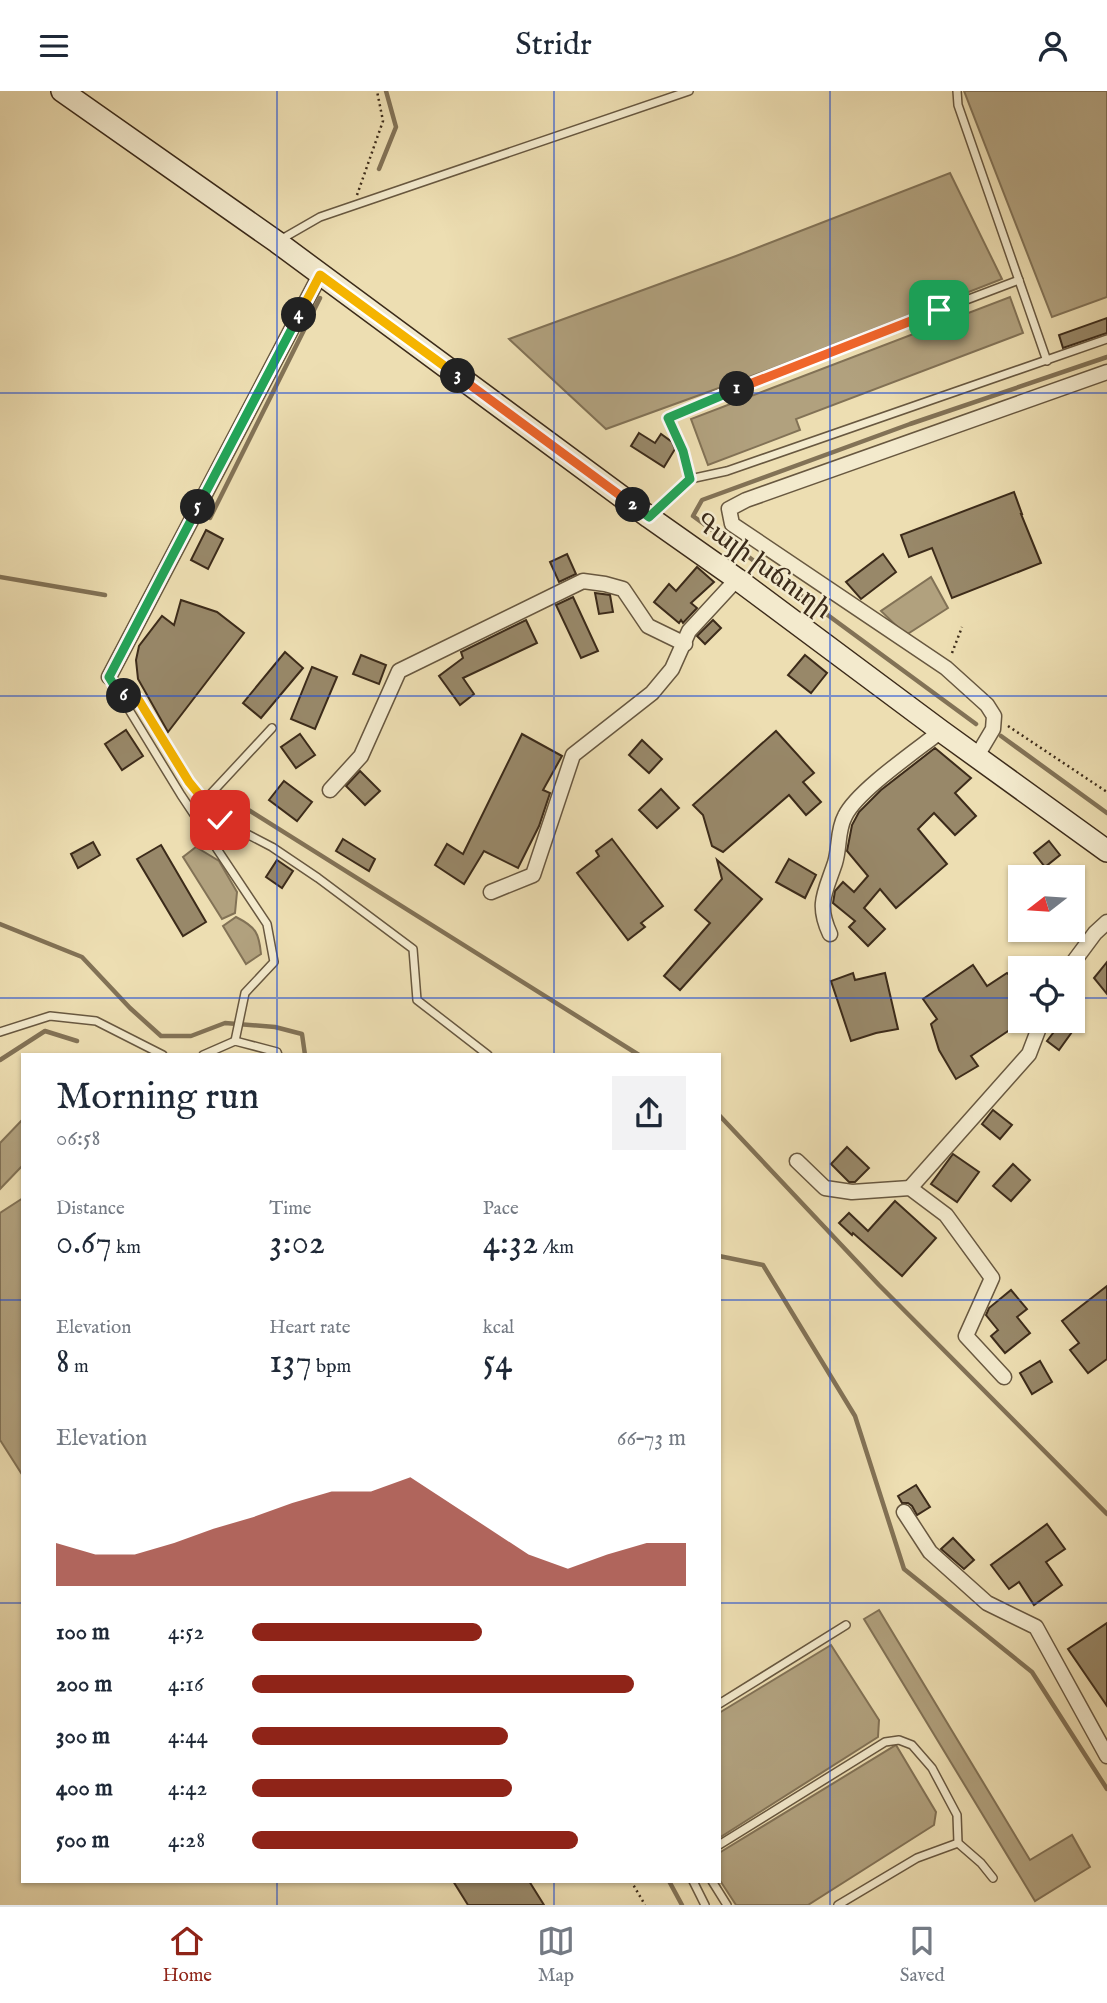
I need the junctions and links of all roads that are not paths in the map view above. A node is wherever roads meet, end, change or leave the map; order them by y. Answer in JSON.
{"nodes":[{"id":1,"x":62,"y":91,"type":"edge"},
{"id":2,"x":689,"y":91,"type":"edge"},
{"id":3,"x":957,"y":91,"type":"edge"},
{"id":4,"x":277,"y":242,"type":"junction"},
{"id":5,"x":320,"y":275,"type":"junction"},
{"id":6,"x":1019,"y":280,"type":"junction"},
{"id":7,"x":1107,"y":339,"type":"edge"},
{"id":8,"x":1047,"y":361,"type":"junction"},
{"id":9,"x":1107,"y":372,"type":"edge"},
{"id":10,"x":690,"y":479,"type":"junction"},
{"id":11,"x":649,"y":517,"type":"junction"},
{"id":12,"x":737,"y":579,"type":"junction"},
{"id":13,"x":685,"y":644,"type":"junction"},
{"id":14,"x":109,"y":677,"type":"joint"},
{"id":15,"x":120,"y":695,"type":"junction"},
{"id":16,"x":272,"y":728,"type":"dead end"},
{"id":17,"x":941,"y":730,"type":"junction"},
{"id":18,"x":977,"y":756,"type":"junction"},
{"id":19,"x":330,"y":790,"type":"dead end"},
{"id":20,"x":205,"y":800,"type":"junction"},
{"id":21,"x":1107,"y":851,"type":"edge"},
{"id":22,"x":491,"y":892,"type":"dead end"},
{"id":23,"x":1107,"y":922,"type":"edge"},
{"id":24,"x":830,"y":935,"type":"dead end"},
{"id":25,"x":1078,"y":956,"type":"edge"},
{"id":26,"x":0,"y":1032,"type":"edge"},
{"id":27,"x":1037,"y":1033,"type":"edge"},
{"id":28,"x":235,"y":1038,"type":"junction"},
{"id":29,"x":159,"y":1053,"type":"edge"},
{"id":30,"x":207,"y":1053,"type":"edge"},
{"id":31,"x":277,"y":1053,"type":"edge"},
{"id":32,"x":485,"y":1053,"type":"edge"},
{"id":33,"x":797,"y":1161,"type":"dead end"},
{"id":34,"x":910,"y":1188,"type":"junction"},
{"id":35,"x":1004,"y":1377,"type":"dead end"},
{"id":36,"x":904,"y":1513,"type":"dead end"},
{"id":37,"x":846,"y":1625,"type":"dead end"},
{"id":38,"x":721,"y":1703,"type":"edge"},
{"id":39,"x":1107,"y":1756,"type":"edge"},
{"id":40,"x":958,"y":1843,"type":"junction"},
{"id":41,"x":721,"y":1844,"type":"edge"},
{"id":42,"x":993,"y":1878,"type":"dead end"},
{"id":43,"x":694,"y":1883,"type":"edge"},
{"id":44,"x":713,"y":1883,"type":"edge"},
{"id":45,"x":705,"y":1905,"type":"edge"},
{"id":46,"x":727,"y":1905,"type":"edge"},
{"id":47,"x":838,"y":1905,"type":"edge"}],
"edges":[{"from":1,"to":4,"type":"main road","name":"Գայի խճուղի"},
{"from":2,"to":4,"type":"lane"},
{"from":3,"to":6,"type":"lane"},
{"from":4,"to":5,"type":"main road","name":"Գայի խճուղի"},
{"from":5,"to":11,"type":"main road","name":"Գայի խճուղի"},
{"from":5,"to":14,"type":"street"},
{"from":6,"to":8,"type":"lane"},
{"from":6,"to":10,"type":"lane"},
{"from":7,"to":8,"type":"lane"},
{"from":8,"to":10,"type":"lane"},
{"from":9,"to":18,"type":"street"},
{"from":10,"to":11,"type":"lane"},
{"from":11,"to":12,"type":"main road","name":"Գայի խճուղի"},
{"from":12,"to":13,"type":"street"},
{"from":12,"to":17,"type":"main road","name":"Գայի խճուղի"},
{"from":13,"to":19,"type":"street"},
{"from":13,"to":22,"type":"street"},
{"from":14,"to":15,"type":"lane"},
{"from":15,"to":20,"type":"lane"},
{"from":15,"to":28,"type":"lane"},
{"from":16,"to":20,"type":"lane"},
{"from":17,"to":18,"type":"main road","name":"Գայի խճուղի"},
{"from":17,"to":24,"type":"street"},
{"from":18,"to":21,"type":"main road","name":"Գայի խճուղի"},
{"from":20,"to":32,"type":"lane"},
{"from":23,"to":25,"type":"street"},
{"from":26,"to":29,"type":"lane"},
{"from":27,"to":34,"type":"street"},
{"from":28,"to":30,"type":"lane"},
{"from":28,"to":31,"type":"lane"},
{"from":33,"to":34,"type":"street"},
{"from":34,"to":35,"type":"street"},
{"from":36,"to":39,"type":"street"},
{"from":37,"to":38,"type":"lane"},
{"from":40,"to":41,"type":"lane"},
{"from":40,"to":42,"type":"lane"},
{"from":40,"to":47,"type":"lane"},
{"from":43,"to":45,"type":"lane"},
{"from":44,"to":46,"type":"lane"}]}
